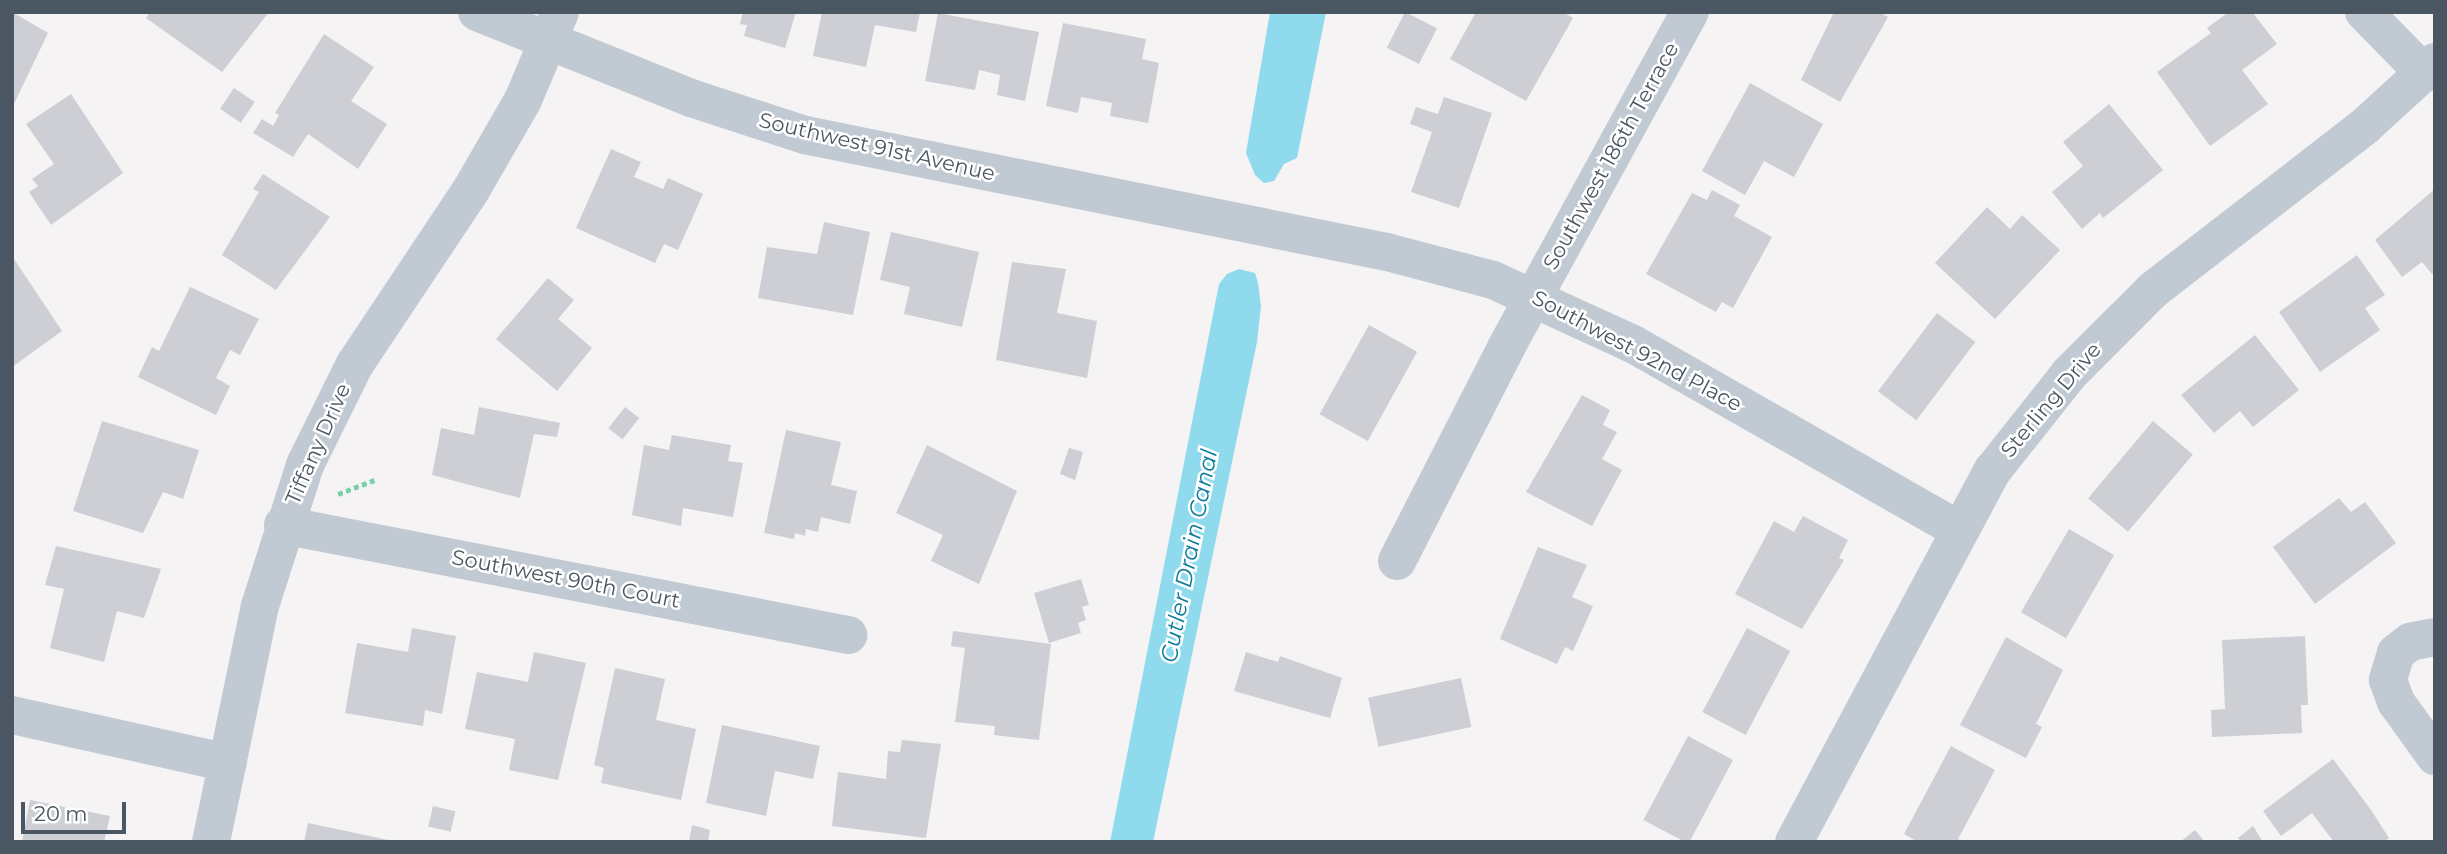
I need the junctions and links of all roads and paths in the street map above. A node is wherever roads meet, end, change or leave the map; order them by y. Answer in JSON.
{"nodes":[{"id":1,"x":477,"y":12,"type":"edge"},
{"id":2,"x":1690,"y":12,"type":"edge"},
{"id":3,"x":2364,"y":12,"type":"edge"},
{"id":4,"x":554,"y":27,"type":"edge"},
{"id":5,"x":2429,"y":68,"type":"edge"},
{"id":6,"x":1250,"y":226,"type":"joint"},
{"id":7,"x":1535,"y":296,"type":"junction"},
{"id":8,"x":375,"y":480,"type":"dead end"},
{"id":9,"x":338,"y":494,"type":"dead end"},
{"id":10,"x":283,"y":525,"type":"junction"},
{"id":11,"x":1959,"y":530,"type":"junction"},
{"id":12,"x":1398,"y":561,"type":"dead end"},
{"id":13,"x":848,"y":635,"type":"dead end"},
{"id":14,"x":2435,"y":636,"type":"edge"},
{"id":15,"x":12,"y":715,"type":"edge"},
{"id":16,"x":2435,"y":756,"type":"edge"},
{"id":17,"x":228,"y":763,"type":"junction"},
{"id":18,"x":211,"y":842,"type":"edge"},
{"id":19,"x":1794,"y":842,"type":"edge"}],
"edges":[{"from":1,"to":4,"type":"street","name":"Southwest 91st Avenue"},
{"from":2,"to":7,"type":"street","name":"Southwest 186th Terrace"},
{"from":3,"to":5,"type":"street"},
{"from":4,"to":6,"type":"street","name":"Southwest 91st Avenue"},
{"from":4,"to":10,"type":"street","name":"Tiffany Drive"},
{"from":5,"to":11,"type":"street","name":"Sterling Drive"},
{"from":6,"to":7,"type":"street","name":"Southwest 92nd Place"},
{"from":7,"to":11,"type":"street","name":"Southwest 92nd Place"},
{"from":7,"to":12,"type":"street","name":"Southwest 186th Terrace"},
{"from":8,"to":9,"type":"path"},
{"from":10,"to":13,"type":"street","name":"Southwest 90th Court"},
{"from":10,"to":17,"type":"street","name":"Tiffany Drive"},
{"from":11,"to":19,"type":"street","name":"Sterling Drive"},
{"from":14,"to":16,"type":"street"},
{"from":15,"to":17,"type":"street"},
{"from":17,"to":18,"type":"street","name":"Tiffany Drive"}]}
